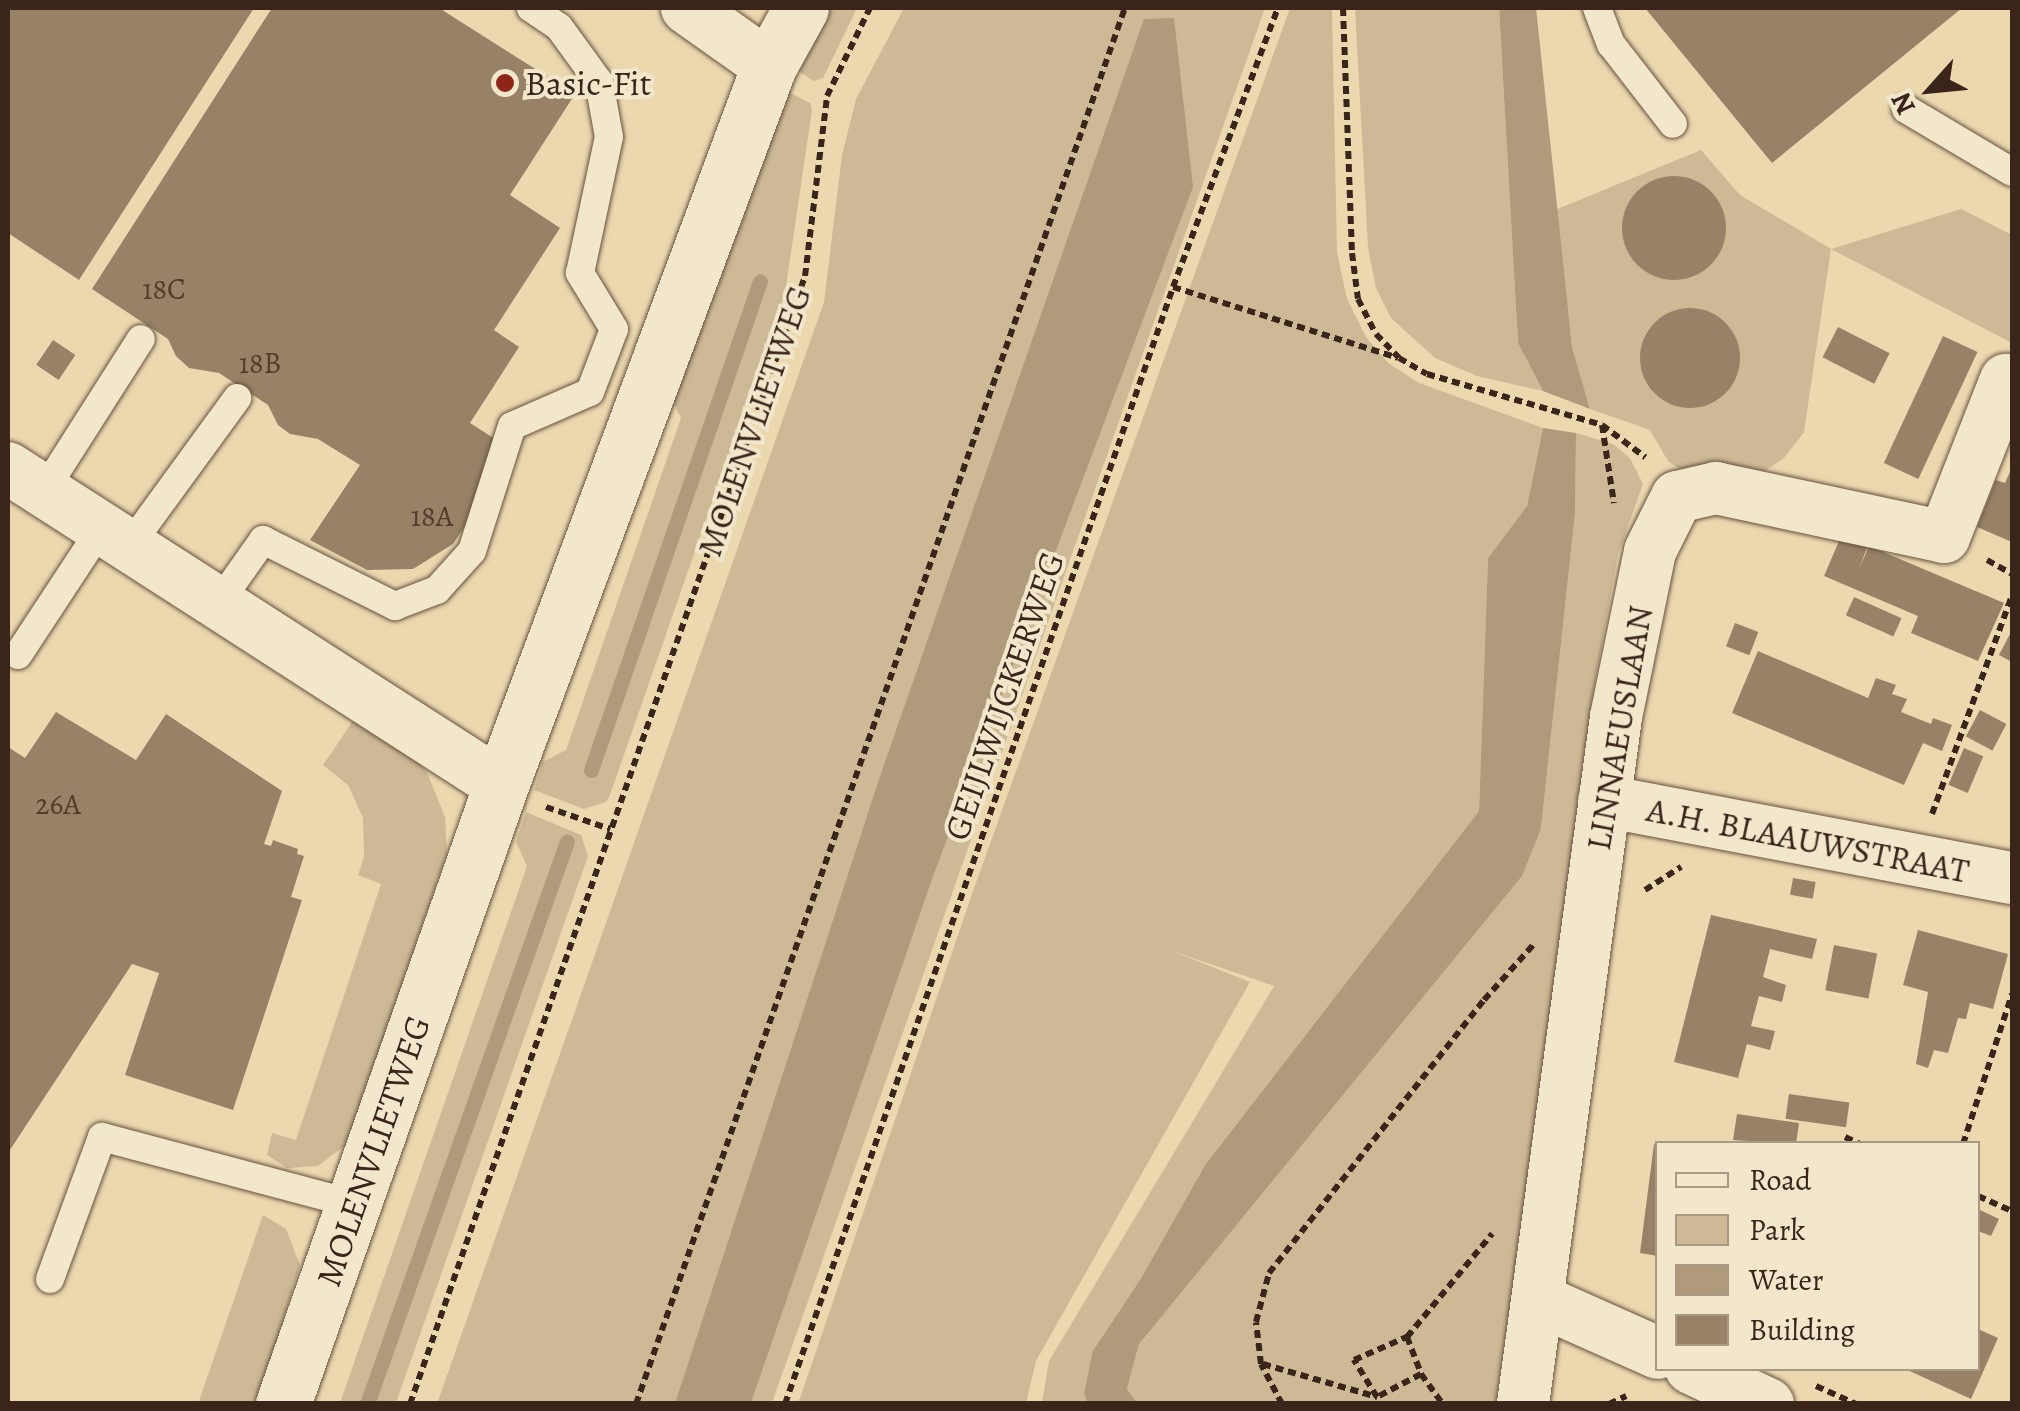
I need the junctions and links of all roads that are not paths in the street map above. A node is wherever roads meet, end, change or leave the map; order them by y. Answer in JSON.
{"nodes":[{"id":1,"x":531,"y":8,"type":"edge"},
{"id":2,"x":687,"y":8,"type":"edge"},
{"id":3,"x":801,"y":8,"type":"edge"},
{"id":4,"x":1597,"y":8,"type":"edge"},
{"id":5,"x":769,"y":66,"type":"junction"},
{"id":6,"x":1906,"y":109,"type":"dead end"},
{"id":7,"x":1672,"y":124,"type":"dead end"},
{"id":8,"x":2012,"y":172,"type":"edge"},
{"id":9,"x":141,"y":339,"type":"dead end"},
{"id":10,"x":2006,"y":380,"type":"dead end"},
{"id":11,"x":590,"y":392,"type":"junction"},
{"id":12,"x":237,"y":398,"type":"dead end"},
{"id":13,"x":644,"y":404,"type":"junction"},
{"id":14,"x":26,"y":479,"type":"edge"},
{"id":15,"x":116,"y":536,"type":"junction"},
{"id":16,"x":220,"y":602,"type":"junction"},
{"id":17,"x":18,"y":656,"type":"dead end"},
{"id":18,"x":501,"y":785,"type":"junction"},
{"id":19,"x":1604,"y":801,"type":"junction"},
{"id":20,"x":2012,"y":878,"type":"edge"},
{"id":21,"x":354,"y":1204,"type":"junction"},
{"id":22,"x":50,"y":1279,"type":"dead end"},
{"id":23,"x":1540,"y":1300,"type":"junction"},
{"id":24,"x":1655,"y":1352,"type":"edge"},
{"id":25,"x":1697,"y":1371,"type":"edge"},
{"id":26,"x":284,"y":1404,"type":"edge"},
{"id":27,"x":1524,"y":1404,"type":"edge"},
{"id":28,"x":1768,"y":1404,"type":"edge"}],
"edges":[{"from":1,"to":11,"type":"lane"},
{"from":2,"to":5,"type":"street"},
{"from":3,"to":5,"type":"street","name":"MOLENVLIETWEG"},
{"from":4,"to":7,"type":"lane"},
{"from":5,"to":13,"type":"street","name":"MOLENVLIETWEG"},
{"from":6,"to":8,"type":"lane"},
{"from":9,"to":14,"type":"lane"},
{"from":10,"to":19,"type":"street","name":"LINNAEUSLAAN"},
{"from":11,"to":13,"type":"lane"},
{"from":11,"to":16,"type":"lane"},
{"from":12,"to":15,"type":"lane"},
{"from":13,"to":18,"type":"street","name":"MOLENVLIETWEG"},
{"from":14,"to":15,"type":"street"},
{"from":15,"to":16,"type":"street"},
{"from":15,"to":17,"type":"lane"},
{"from":16,"to":18,"type":"street"},
{"from":18,"to":21,"type":"street","name":"MOLENVLIETWEG"},
{"from":19,"to":20,"type":"street","name":"A.H. BLAAUWSTRAAT"},
{"from":19,"to":23,"type":"street","name":"LINNAEUSLAAN"},
{"from":21,"to":22,"type":"lane"},
{"from":21,"to":26,"type":"street","name":"MOLENVLIETWEG"},
{"from":23,"to":24,"type":"street"},
{"from":23,"to":27,"type":"street","name":"LINNAEUSLAAN"},
{"from":25,"to":28,"type":"street"}]}
